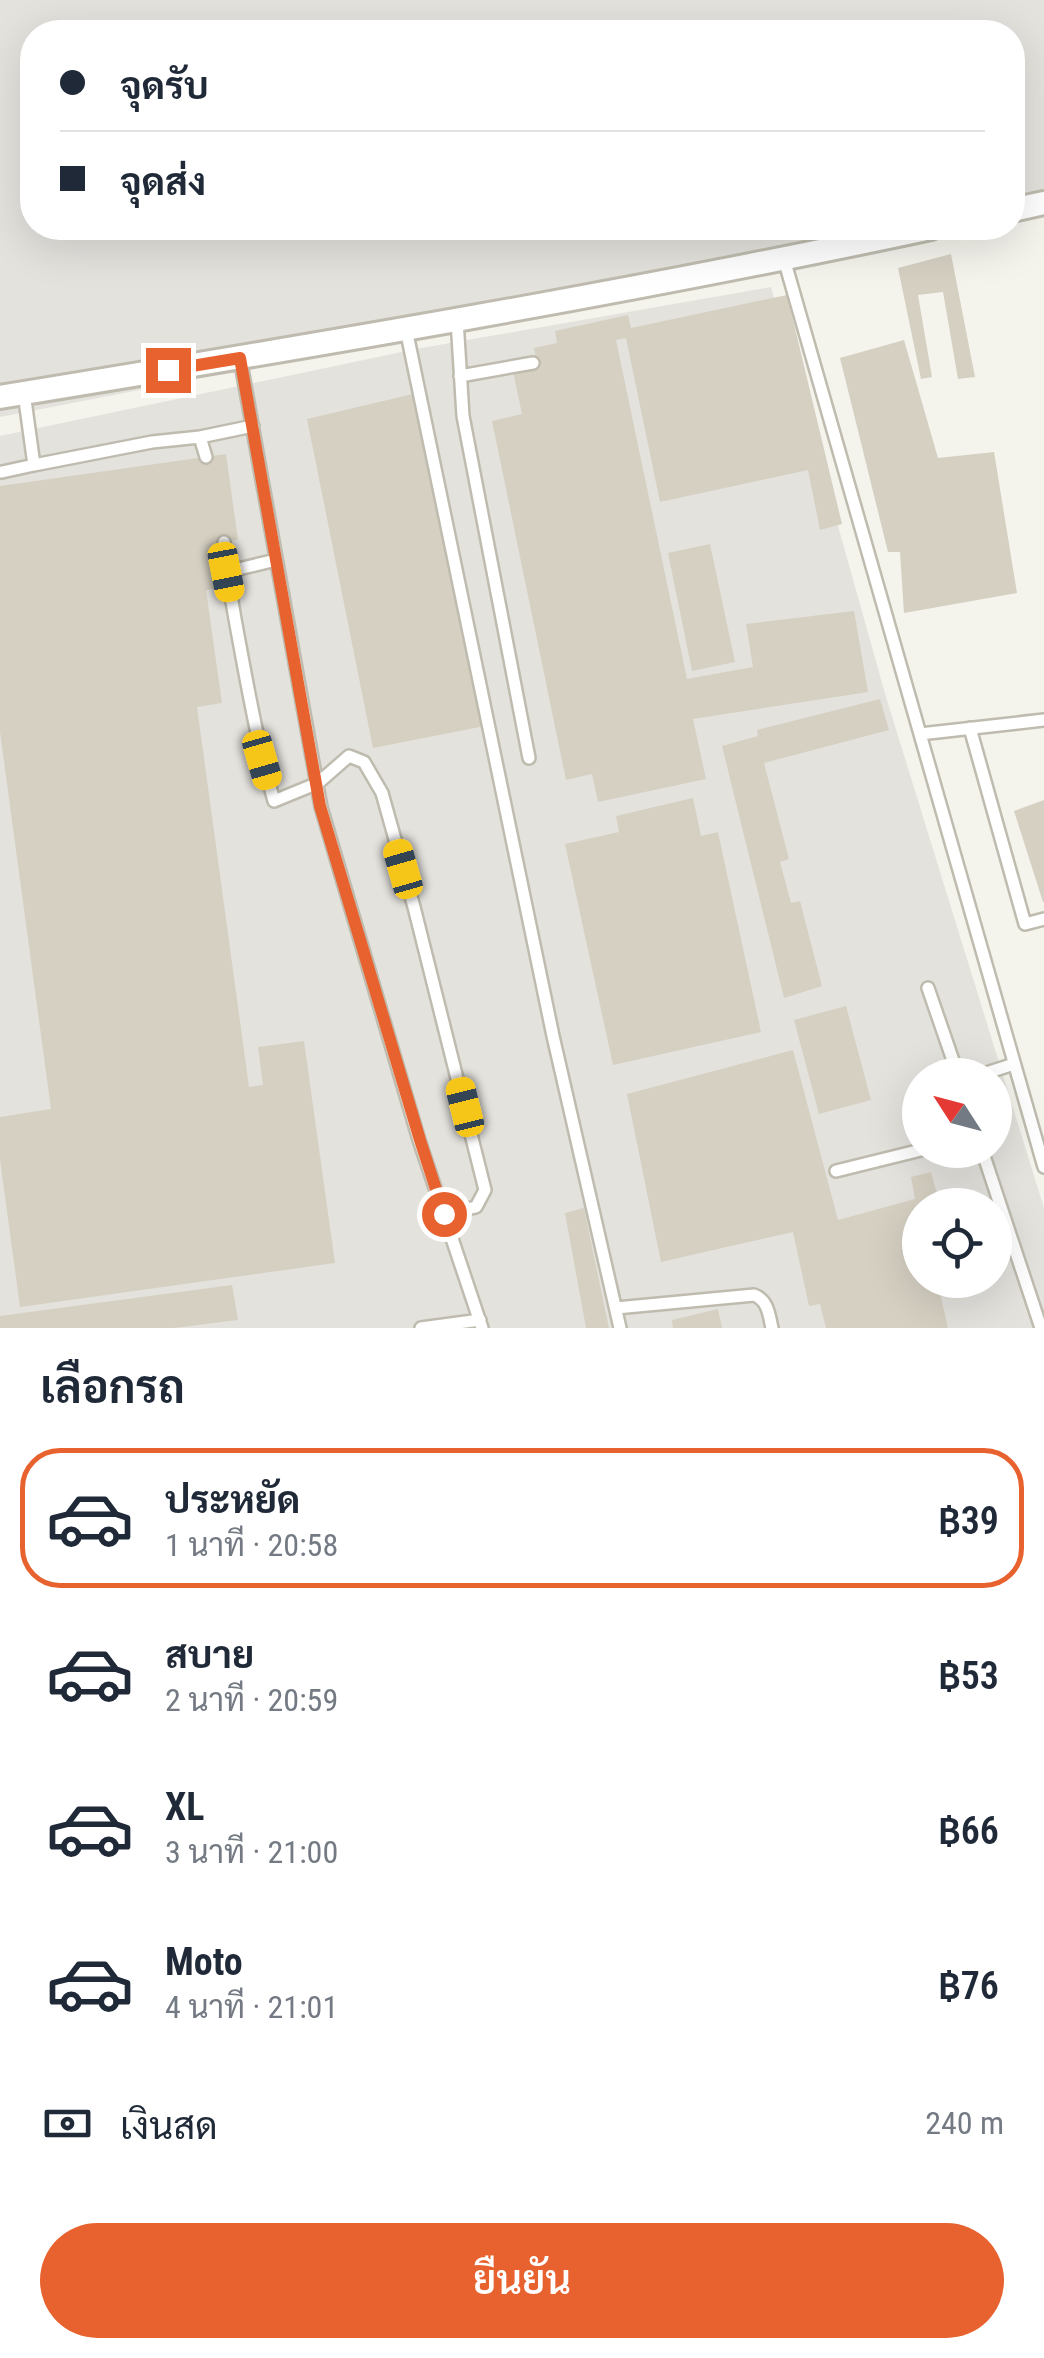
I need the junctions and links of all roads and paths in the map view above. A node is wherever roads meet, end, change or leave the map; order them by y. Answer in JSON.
{"nodes":[{"id":1,"x":874,"y":240,"type":"edge"},
{"id":2,"x":784,"y":259,"type":"junction"},
{"id":3,"x":457,"y":320,"type":"junction"},
{"id":4,"x":406,"y":329,"type":"junction"},
{"id":5,"x":240,"y":358,"type":"junction"},
{"id":6,"x":534,"y":363,"type":"dead end"},
{"id":7,"x":460,"y":376,"type":"junction"},
{"id":8,"x":24,"y":393,"type":"junction"},
{"id":9,"x":0,"y":397,"type":"edge"},
{"id":10,"x":253,"y":426,"type":"junction"},
{"id":11,"x":200,"y":436,"type":"junction"},
{"id":12,"x":206,"y":457,"type":"dead end"},
{"id":13,"x":34,"y":465,"type":"junction"},
{"id":14,"x":2,"y":472,"type":"edge"},
{"id":15,"x":224,"y":542,"type":"dead end"},
{"id":16,"x":276,"y":560,"type":"junction"},
{"id":17,"x":226,"y":572,"type":"junction"},
{"id":18,"x":1044,"y":720,"type":"edge"},
{"id":19,"x":970,"y":728,"type":"junction"},
{"id":20,"x":920,"y":734,"type":"junction"},
{"id":21,"x":529,"y":758,"type":"dead end"},
{"id":22,"x":318,"y":783,"type":"junction"},
{"id":23,"x":1044,"y":919,"type":"edge"},
{"id":24,"x":928,"y":988,"type":"dead end"},
{"id":25,"x":952,"y":1058,"type":"edge"},
{"id":26,"x":1014,"y":1064,"type":"joint"},
{"id":27,"x":902,"y":1155,"type":"edge"},
{"id":28,"x":1044,"y":1167,"type":"edge"},
{"id":29,"x":988,"y":1168,"type":"edge"},
{"id":30,"x":836,"y":1171,"type":"dead end"},
{"id":31,"x":444,"y":1214,"type":"junction"},
{"id":32,"x":616,"y":1308,"type":"junction"},
{"id":33,"x":481,"y":1324,"type":"edge"},
{"id":34,"x":421,"y":1328,"type":"edge"},
{"id":35,"x":620,"y":1328,"type":"edge"},
{"id":36,"x":772,"y":1328,"type":"edge"},
{"id":37,"x":1042,"y":1328,"type":"edge"}],
"edges":[{"from":1,"to":2,"type":"street"},
{"from":2,"to":3,"type":"street"},
{"from":2,"to":20,"type":"lane"},
{"from":3,"to":4,"type":"street"},
{"from":3,"to":7,"type":"lane"},
{"from":4,"to":5,"type":"street"},
{"from":4,"to":32,"type":"lane"},
{"from":5,"to":8,"type":"street"},
{"from":5,"to":10,"type":"lane"},
{"from":6,"to":7,"type":"lane"},
{"from":7,"to":21,"type":"lane"},
{"from":8,"to":9,"type":"street"},
{"from":8,"to":13,"type":"lane"},
{"from":10,"to":11,"type":"lane"},
{"from":10,"to":16,"type":"lane"},
{"from":11,"to":12,"type":"lane"},
{"from":11,"to":13,"type":"lane"},
{"from":13,"to":14,"type":"lane"},
{"from":15,"to":17,"type":"lane"},
{"from":16,"to":17,"type":"lane"},
{"from":16,"to":22,"type":"lane"},
{"from":17,"to":22,"type":"lane"},
{"from":18,"to":19,"type":"lane"},
{"from":19,"to":20,"type":"lane"},
{"from":19,"to":23,"type":"lane"},
{"from":20,"to":26,"type":"lane"},
{"from":22,"to":31,"type":"lane"},
{"from":22,"to":31,"type":"lane"},
{"from":24,"to":25,"type":"lane"},
{"from":26,"to":28,"type":"lane"},
{"from":27,"to":30,"type":"lane"},
{"from":29,"to":37,"type":"lane"},
{"from":31,"to":33,"type":"lane"},
{"from":32,"to":35,"type":"lane"},
{"from":32,"to":36,"type":"lane"},
{"from":33,"to":34,"type":"lane"}]}
